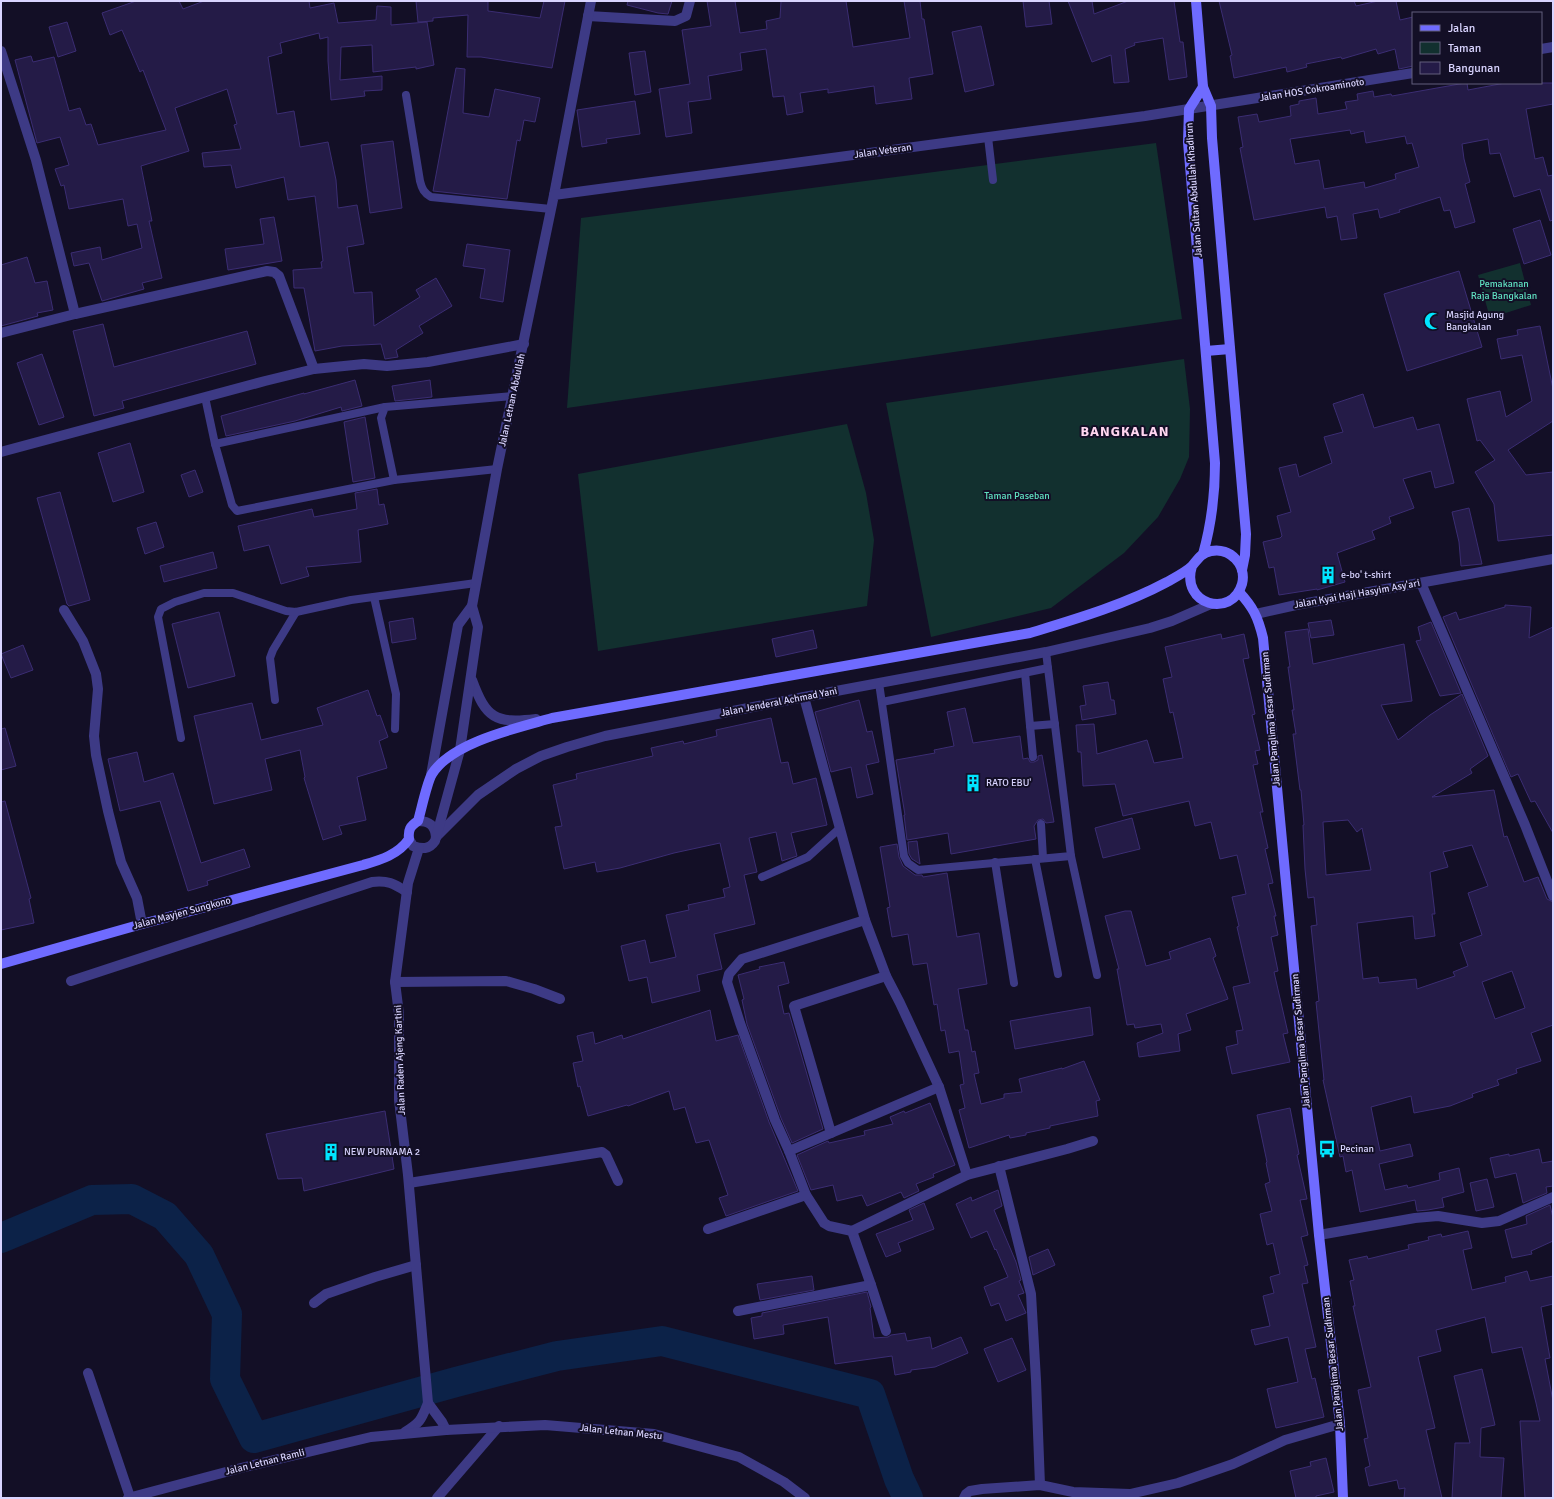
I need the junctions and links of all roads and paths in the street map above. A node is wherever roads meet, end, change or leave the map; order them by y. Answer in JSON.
{"nodes":[{"id":1,"x":591,"y":1,"type":"edge"},
{"id":2,"x":690,"y":1,"type":"edge"},
{"id":3,"x":1196,"y":1,"type":"edge"},
{"id":4,"x":588,"y":16,"type":"junction"},
{"id":5,"x":1553,"y":47,"type":"edge"},
{"id":6,"x":1542,"y":49,"type":"edge"},
{"id":7,"x":1,"y":51,"type":"edge"},
{"id":8,"x":1412,"y":73,"type":"edge"},
{"id":9,"x":1203,"y":87,"type":"junction"},
{"id":10,"x":406,"y":95,"type":"dead end"},
{"id":11,"x":1211,"y":106,"type":"junction"},
{"id":12,"x":1189,"y":109,"type":"junction"},
{"id":13,"x":988,"y":137,"type":"junction"},
{"id":14,"x":993,"y":180,"type":"dead end"},
{"id":15,"x":554,"y":195,"type":"junction"},
{"id":16,"x":551,"y":209,"type":"junction"},
{"id":17,"x":75,"y":314,"type":"junction"},
{"id":18,"x":1,"y":333,"type":"edge"},
{"id":19,"x":524,"y":344,"type":"junction"},
{"id":20,"x":1230,"y":349,"type":"junction"},
{"id":21,"x":1206,"y":351,"type":"junction"},
{"id":22,"x":314,"y":369,"type":"junction"},
{"id":23,"x":513,"y":396,"type":"junction"},
{"id":24,"x":205,"y":397,"type":"junction"},
{"id":25,"x":386,"y":407,"type":"junction"},
{"id":26,"x":215,"y":444,"type":"junction"},
{"id":27,"x":1,"y":452,"type":"edge"},
{"id":28,"x":497,"y":469,"type":"junction"},
{"id":29,"x":394,"y":480,"type":"junction"},
{"id":30,"x":1203,"y":554,"type":"junction"},
{"id":31,"x":1553,"y":559,"type":"edge"},
{"id":32,"x":1192,"y":566,"type":"junction"},
{"id":33,"x":1242,"y":570,"type":"junction"},
{"id":34,"x":476,"y":583,"type":"junction"},
{"id":35,"x":1421,"y":583,"type":"junction"},
{"id":36,"x":1239,"y":592,"type":"junction"},
{"id":37,"x":374,"y":597,"type":"junction"},
{"id":38,"x":1211,"y":604,"type":"junction"},
{"id":39,"x":472,"y":606,"type":"junction"},
{"id":40,"x":64,"y":610,"type":"dead end"},
{"id":41,"x":296,"y":612,"type":"junction"},
{"id":42,"x":1256,"y":614,"type":"junction"},
{"id":43,"x":1046,"y":652,"type":"junction"},
{"id":44,"x":1048,"y":668,"type":"junction"},
{"id":45,"x":1025,"y":673,"type":"junction"},
{"id":46,"x":471,"y":678,"type":"junction"},
{"id":47,"x":880,"y":683,"type":"junction"},
{"id":48,"x":804,"y":697,"type":"junction"},
{"id":49,"x":275,"y":700,"type":"dead end"},
{"id":50,"x":882,"y":702,"type":"junction"},
{"id":51,"x":552,"y":718,"type":"junction"},
{"id":52,"x":1055,"y":724,"type":"junction"},
{"id":53,"x":1030,"y":726,"type":"junction"},
{"id":54,"x":396,"y":729,"type":"dead end"},
{"id":55,"x":181,"y":738,"type":"dead end"},
{"id":56,"x":460,"y":750,"type":"junction"},
{"id":57,"x":1033,"y":757,"type":"dead end"},
{"id":58,"x":431,"y":775,"type":"junction"},
{"id":59,"x":418,"y":821,"type":"junction"},
{"id":60,"x":1041,"y":824,"type":"dead end"},
{"id":61,"x":840,"y":828,"type":"junction"},
{"id":62,"x":436,"y":837,"type":"junction"},
{"id":63,"x":409,"y":839,"type":"junction"},
{"id":64,"x":419,"y":848,"type":"junction"},
{"id":65,"x":1071,"y":856,"type":"junction"},
{"id":66,"x":1039,"y":859,"type":"junction"},
{"id":67,"x":995,"y":862,"type":"junction"},
{"id":68,"x":762,"y":877,"type":"dead end"},
{"id":69,"x":407,"y":892,"type":"junction"},
{"id":70,"x":1553,"y":896,"type":"edge"},
{"id":71,"x":866,"y":920,"type":"junction"},
{"id":72,"x":142,"y":924,"type":"junction"},
{"id":73,"x":1,"y":964,"type":"edge"},
{"id":74,"x":1058,"y":974,"type":"dead end"},
{"id":75,"x":1097,"y":975,"type":"dead end"},
{"id":76,"x":886,"y":976,"type":"junction"},
{"id":77,"x":71,"y":981,"type":"dead end"},
{"id":78,"x":395,"y":982,"type":"junction"},
{"id":79,"x":1014,"y":983,"type":"dead end"},
{"id":80,"x":560,"y":999,"type":"dead end"},
{"id":81,"x":939,"y":1087,"type":"junction"},
{"id":82,"x":831,"y":1133,"type":"junction"},
{"id":83,"x":1093,"y":1141,"type":"dead end"},
{"id":84,"x":789,"y":1151,"type":"junction"},
{"id":85,"x":999,"y":1166,"type":"junction"},
{"id":86,"x":967,"y":1174,"type":"junction"},
{"id":87,"x":618,"y":1181,"type":"dead end"},
{"id":88,"x":409,"y":1183,"type":"junction"},
{"id":89,"x":806,"y":1195,"type":"junction"},
{"id":90,"x":1553,"y":1197,"type":"edge"},
{"id":91,"x":708,"y":1229,"type":"dead end"},
{"id":92,"x":852,"y":1231,"type":"junction"},
{"id":93,"x":1320,"y":1235,"type":"junction"},
{"id":94,"x":416,"y":1265,"type":"junction"},
{"id":95,"x":871,"y":1285,"type":"junction"},
{"id":96,"x":314,"y":1303,"type":"dead end"},
{"id":97,"x":738,"y":1311,"type":"dead end"},
{"id":98,"x":886,"y":1332,"type":"dead end"},
{"id":99,"x":88,"y":1373,"type":"dead end"},
{"id":100,"x":427,"y":1401,"type":"junction"},
{"id":101,"x":1340,"y":1424,"type":"junction"},
{"id":102,"x":500,"y":1426,"type":"junction"},
{"id":103,"x":446,"y":1430,"type":"junction"},
{"id":104,"x":403,"y":1433,"type":"junction"},
{"id":105,"x":1040,"y":1485,"type":"junction"},
{"id":106,"x":129,"y":1498,"type":"edge"},
{"id":107,"x":437,"y":1498,"type":"edge"},
{"id":108,"x":805,"y":1498,"type":"edge"},
{"id":109,"x":964,"y":1498,"type":"edge"},
{"id":110,"x":1343,"y":1498,"type":"edge"}],
"edges":[{"from":1,"to":4,"type":"street","name":"Jalan Letnan Abdullah"},
{"from":2,"to":4,"type":"street"},
{"from":3,"to":9,"type":"main road"},
{"from":4,"to":15,"type":"street","name":"Jalan Letnan Abdullah"},
{"from":5,"to":6,"type":"street"},
{"from":7,"to":17,"type":"street"},
{"from":8,"to":11,"type":"street","name":"Jalan HOS Cokroaminoto"},
{"from":9,"to":11,"type":"main road"},
{"from":9,"to":12,"type":"main road","name":"Jalan Sultan Abdullah Khadirun"},
{"from":10,"to":16,"type":"lane"},
{"from":11,"to":12,"type":"street","name":"Jalan Veteran"},
{"from":11,"to":20,"type":"main road"},
{"from":12,"to":13,"type":"street","name":"Jalan Veteran"},
{"from":12,"to":21,"type":"main road","name":"Jalan Sultan Abdullah Khadirun"},
{"from":13,"to":14,"type":"lane"},
{"from":13,"to":15,"type":"street","name":"Jalan Veteran"},
{"from":15,"to":16,"type":"street","name":"Jalan Letnan Abdullah"},
{"from":16,"to":19,"type":"street","name":"Jalan Letnan Abdullah"},
{"from":17,"to":18,"type":"street"},
{"from":17,"to":22,"type":"street"},
{"from":19,"to":22,"type":"street"},
{"from":19,"to":23,"type":"street","name":"Jalan Letnan Abdullah"},
{"from":20,"to":21,"type":"main road"},
{"from":20,"to":33,"type":"main road"},
{"from":21,"to":30,"type":"main road","name":"Jalan Sultan Abdullah Khadirun"},
{"from":22,"to":24,"type":"street"},
{"from":23,"to":25,"type":"lane"},
{"from":23,"to":28,"type":"street","name":"Jalan Letnan Abdullah"},
{"from":24,"to":26,"type":"lane"},
{"from":24,"to":27,"type":"street"},
{"from":25,"to":26,"type":"lane"},
{"from":25,"to":29,"type":"lane"},
{"from":26,"to":29,"type":"lane"},
{"from":28,"to":29,"type":"lane"},
{"from":28,"to":34,"type":"street","name":"Jalan Letnan Abdullah"},
{"from":30,"to":32,"type":"main road"},
{"from":30,"to":33,"type":"main road"},
{"from":31,"to":35,"type":"street","name":"Jalan Kyai Haji Hasyim Asy'ari"},
{"from":32,"to":38,"type":"main road"},
{"from":32,"to":51,"type":"main road"},
{"from":33,"to":36,"type":"main road"},
{"from":34,"to":37,"type":"lane"},
{"from":34,"to":39,"type":"street","name":"Jalan Letnan Abdullah"},
{"from":35,"to":42,"type":"street","name":"Jalan Kyai Haji Hasyim Asy'ari"},
{"from":35,"to":70,"type":"street"},
{"from":36,"to":38,"type":"main road"},
{"from":36,"to":42,"type":"main road","name":"Jalan Panglima Besar Sudirman"},
{"from":37,"to":41,"type":"lane"},
{"from":37,"to":54,"type":"lane"},
{"from":38,"to":43,"type":"street","name":"Jalan Jenderal Achmad Yani"},
{"from":39,"to":46,"type":"street","name":"Jalan Letnan Abdullah"},
{"from":39,"to":58,"type":"street","name":"Jalan Letnan Abdullah"},
{"from":40,"to":72,"type":"street"},
{"from":41,"to":49,"type":"lane"},
{"from":41,"to":55,"type":"lane"},
{"from":42,"to":93,"type":"main road","name":"Jalan Panglima Besar Sudirman"},
{"from":43,"to":44,"type":"lane"},
{"from":43,"to":47,"type":"street","name":"Jalan Jenderal Achmad Yani"},
{"from":44,"to":45,"type":"lane"},
{"from":44,"to":52,"type":"lane"},
{"from":45,"to":50,"type":"lane"},
{"from":45,"to":53,"type":"lane"},
{"from":46,"to":51,"type":"street"},
{"from":46,"to":56,"type":"street","name":"Jalan Letnan Abdullah"},
{"from":47,"to":48,"type":"street","name":"Jalan Jenderal Achmad Yani"},
{"from":47,"to":50,"type":"lane"},
{"from":48,"to":61,"type":"street"},
{"from":48,"to":62,"type":"street","name":"Jalan Jenderal Achmad Yani"},
{"from":50,"to":67,"type":"lane"},
{"from":51,"to":56,"type":"main road"},
{"from":52,"to":53,"type":"lane"},
{"from":52,"to":65,"type":"lane"},
{"from":53,"to":57,"type":"lane"},
{"from":56,"to":58,"type":"main road"},
{"from":56,"to":62,"type":"street","name":"Jalan Letnan Abdullah"},
{"from":58,"to":59,"type":"main road"},
{"from":59,"to":62,"type":"street"},
{"from":59,"to":63,"type":"main road"},
{"from":60,"to":66,"type":"lane"},
{"from":61,"to":68,"type":"lane"},
{"from":61,"to":71,"type":"street"},
{"from":62,"to":64,"type":"street"},
{"from":63,"to":64,"type":"street"},
{"from":63,"to":72,"type":"main road","name":"Jalan Mayjen Sungkono"},
{"from":64,"to":69,"type":"street","name":"Jalan Raden Ajeng Kartini"},
{"from":65,"to":66,"type":"lane"},
{"from":65,"to":75,"type":"lane"},
{"from":66,"to":67,"type":"lane"},
{"from":66,"to":74,"type":"lane"},
{"from":67,"to":79,"type":"lane"},
{"from":69,"to":77,"type":"street"},
{"from":69,"to":78,"type":"street","name":"Jalan Raden Ajeng Kartini"},
{"from":71,"to":76,"type":"street"},
{"from":71,"to":84,"type":"street"},
{"from":72,"to":73,"type":"main road","name":"Jalan Mayjen Sungkono"},
{"from":76,"to":81,"type":"street"},
{"from":76,"to":82,"type":"street"},
{"from":78,"to":80,"type":"street"},
{"from":78,"to":88,"type":"street","name":"Jalan Raden Ajeng Kartini"},
{"from":81,"to":82,"type":"street"},
{"from":81,"to":86,"type":"street"},
{"from":82,"to":84,"type":"street"},
{"from":83,"to":85,"type":"street"},
{"from":84,"to":89,"type":"street"},
{"from":85,"to":86,"type":"street"},
{"from":85,"to":105,"type":"street"},
{"from":86,"to":92,"type":"street"},
{"from":87,"to":88,"type":"street"},
{"from":88,"to":94,"type":"street","name":"Jalan Raden Ajeng Kartini"},
{"from":89,"to":91,"type":"street"},
{"from":89,"to":92,"type":"street"},
{"from":90,"to":93,"type":"street"},
{"from":92,"to":95,"type":"street"},
{"from":93,"to":101,"type":"main road","name":"Jalan Panglima Besar Sudirman"},
{"from":94,"to":96,"type":"street"},
{"from":94,"to":100,"type":"street","name":"Jalan Raden Ajeng Kartini"},
{"from":95,"to":97,"type":"street"},
{"from":95,"to":98,"type":"street"},
{"from":99,"to":106,"type":"street"},
{"from":100,"to":103,"type":"street"},
{"from":100,"to":104,"type":"street"},
{"from":101,"to":105,"type":"street"},
{"from":101,"to":110,"type":"main road","name":"Jalan Panglima Besar Sudirman"},
{"from":102,"to":103,"type":"street","name":"Jalan Letnan Mestu"},
{"from":102,"to":107,"type":"street"},
{"from":102,"to":108,"type":"street","name":"Jalan Letnan Mestu"},
{"from":103,"to":104,"type":"street","name":"Jalan Letnan Ramli"},
{"from":104,"to":106,"type":"street","name":"Jalan Letnan Ramli"},
{"from":105,"to":109,"type":"street"}]}
